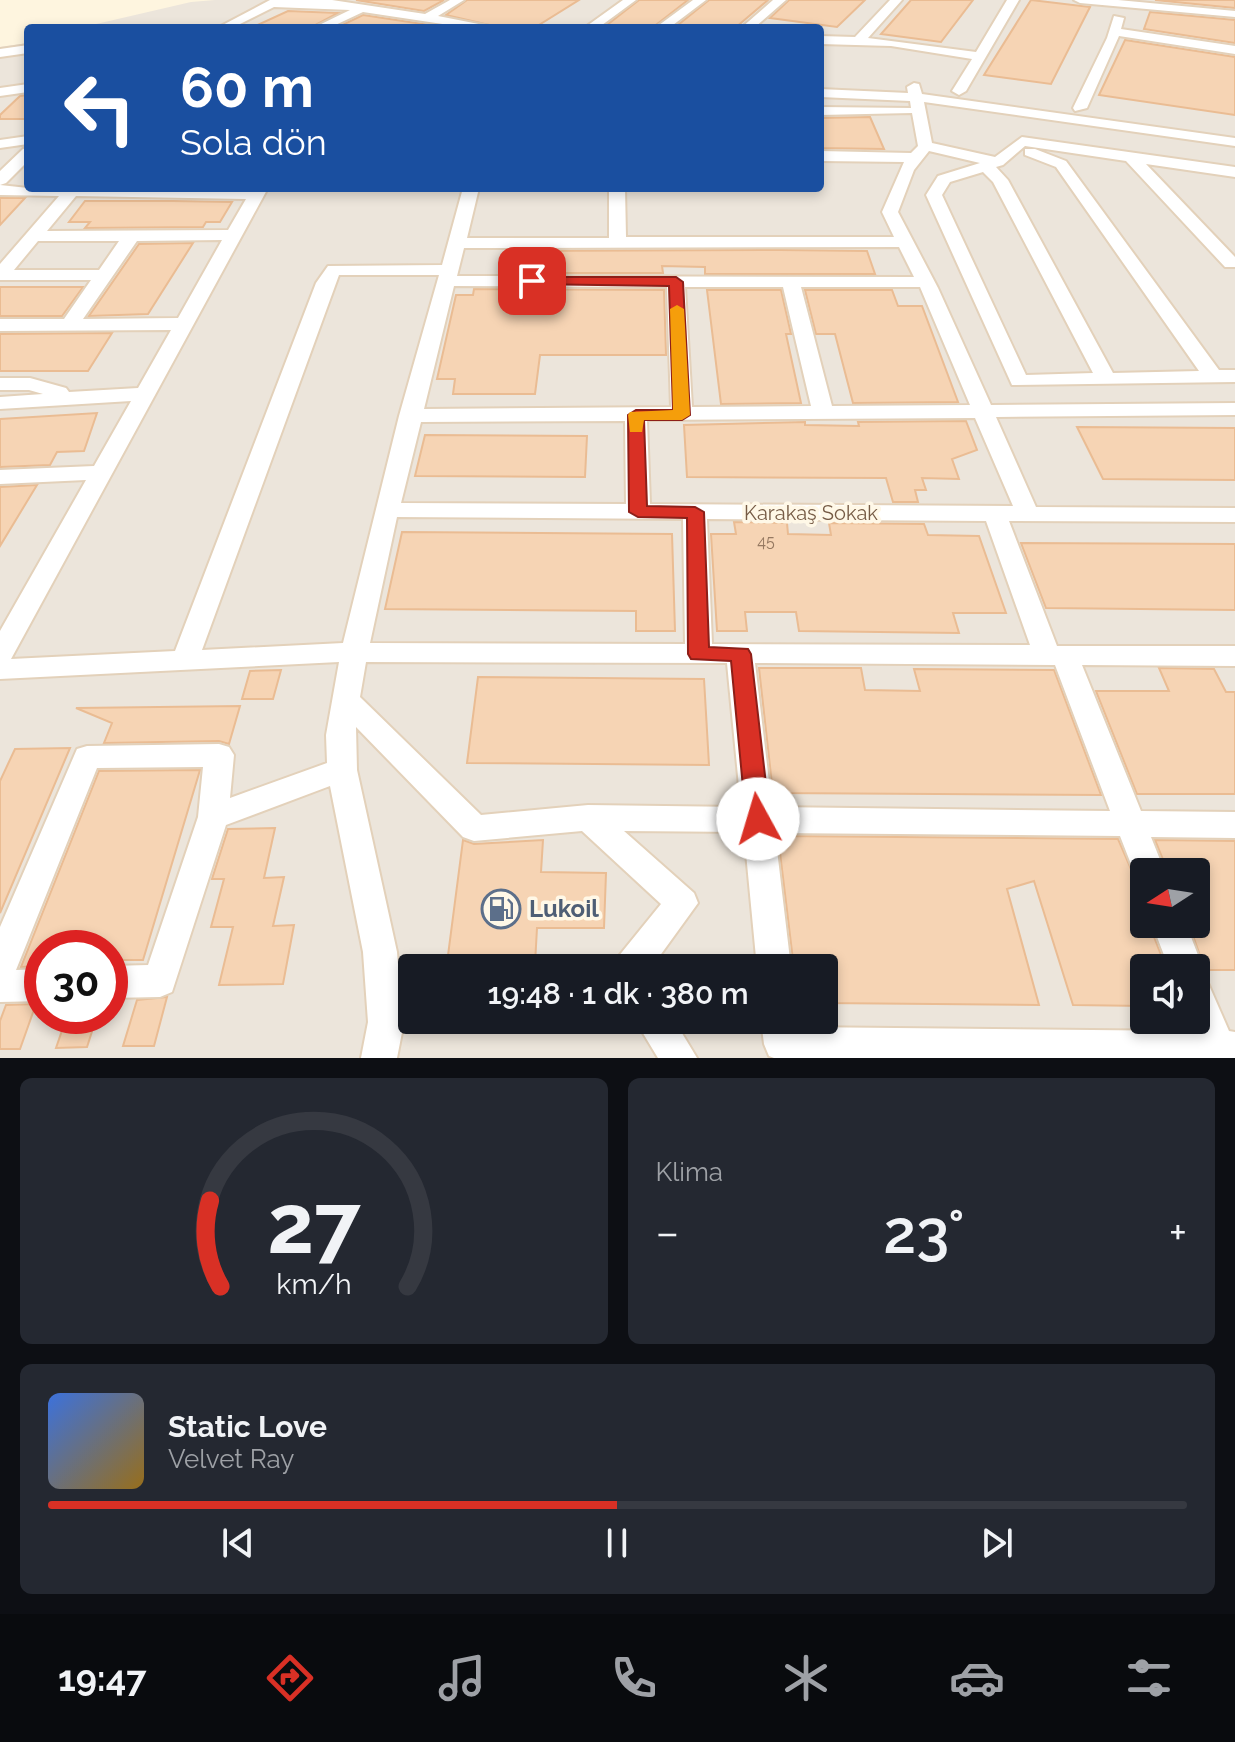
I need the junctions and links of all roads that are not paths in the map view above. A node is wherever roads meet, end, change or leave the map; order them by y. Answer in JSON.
{"nodes":[{"id":1,"x":309,"y":0,"type":"edge"},
{"id":2,"x":378,"y":0,"type":"edge"},
{"id":3,"x":458,"y":0,"type":"edge"},
{"id":4,"x":630,"y":0,"type":"edge"},
{"id":5,"x":700,"y":0,"type":"edge"},
{"id":6,"x":780,"y":0,"type":"edge"},
{"id":7,"x":896,"y":0,"type":"edge"},
{"id":8,"x":1013,"y":0,"type":"edge"},
{"id":9,"x":1080,"y":0,"type":"edge"},
{"id":10,"x":1121,"y":4,"type":"junction"},
{"id":11,"x":337,"y":7,"type":"dead end"},
{"id":12,"x":361,"y":8,"type":"junction"},
{"id":13,"x":1235,"y":17,"type":"edge"},
{"id":14,"x":427,"y":18,"type":"junction"},
{"id":15,"x":231,"y":24,"type":"edge"},
{"id":16,"x":327,"y":24,"type":"edge"},
{"id":17,"x":417,"y":24,"type":"edge"},
{"id":18,"x":467,"y":24,"type":"edge"},
{"id":19,"x":596,"y":24,"type":"edge"},
{"id":20,"x":667,"y":24,"type":"edge"},
{"id":21,"x":752,"y":24,"type":"edge"},
{"id":22,"x":1114,"y":32,"type":"junction"},
{"id":23,"x":824,"y":40,"type":"edge"},
{"id":24,"x":859,"y":40,"type":"junction"},
{"id":25,"x":24,"y":50,"type":"edge"},
{"id":26,"x":1235,"y":50,"type":"edge"},
{"id":27,"x":0,"y":56,"type":"edge"},
{"id":28,"x":24,"y":56,"type":"edge"},
{"id":29,"x":978,"y":56,"type":"junction"},
{"id":30,"x":824,"y":85,"type":"edge"},
{"id":31,"x":24,"y":89,"type":"edge"},
{"id":32,"x":959,"y":91,"type":"junction"},
{"id":33,"x":824,"y":93,"type":"edge"},
{"id":34,"x":3,"y":94,"type":"edge"},
{"id":35,"x":915,"y":98,"type":"junction"},
{"id":36,"x":1080,"y":108,"type":"junction"},
{"id":37,"x":824,"y":110,"type":"edge"},
{"id":38,"x":1235,"y":130,"type":"edge"},
{"id":39,"x":24,"y":141,"type":"edge"},
{"id":40,"x":1235,"y":142,"type":"edge"},
{"id":41,"x":0,"y":144,"type":"edge"},
{"id":42,"x":1015,"y":147,"type":"junction"},
{"id":43,"x":920,"y":152,"type":"junction"},
{"id":44,"x":24,"y":156,"type":"edge"},
{"id":45,"x":824,"y":156,"type":"edge"},
{"id":46,"x":1131,"y":157,"type":"junction"},
{"id":47,"x":992,"y":164,"type":"junction"},
{"id":48,"x":1235,"y":172,"type":"edge"},
{"id":49,"x":0,"y":180,"type":"edge"},
{"id":50,"x":0,"y":190,"type":"edge"},
{"id":51,"x":24,"y":190,"type":"edge"},
{"id":52,"x":71,"y":192,"type":"edge"},
{"id":53,"x":257,"y":192,"type":"edge"},
{"id":54,"x":470,"y":192,"type":"edge"},
{"id":55,"x":617,"y":192,"type":"edge"},
{"id":56,"x":132,"y":235,"type":"junction"},
{"id":57,"x":232,"y":235,"type":"junction"},
{"id":58,"x":32,"y":236,"type":"junction"},
{"id":59,"x":618,"y":242,"type":"junction"},
{"id":60,"x":906,"y":242,"type":"junction"},
{"id":61,"x":456,"y":243,"type":"junction"},
{"id":62,"x":8,"y":256,"type":"edge"},
{"id":63,"x":700,"y":262,"type":"junction"},
{"id":64,"x":1234,"y":264,"type":"edge"},
{"id":65,"x":0,"y":275,"type":"edge"},
{"id":66,"x":103,"y":275,"type":"junction"},
{"id":67,"x":447,"y":276,"type":"junction"},
{"id":68,"x":676,"y":282,"type":"junction"},
{"id":69,"x":791,"y":282,"type":"junction"},
{"id":70,"x":926,"y":282,"type":"junction"},
{"id":71,"x":70,"y":324,"type":"junction"},
{"id":72,"x":183,"y":324,"type":"junction"},
{"id":73,"x":0,"y":325,"type":"edge"},
{"id":74,"x":1213,"y":376,"type":"junction"},
{"id":75,"x":1235,"y":376,"type":"edge"},
{"id":76,"x":1106,"y":379,"type":"junction"},
{"id":77,"x":0,"y":384,"type":"edge"},
{"id":78,"x":144,"y":394,"type":"junction"},
{"id":79,"x":81,"y":398,"type":"junction"},
{"id":80,"x":0,"y":403,"type":"edge"},
{"id":81,"x":1235,"y":409,"type":"edge"},
{"id":82,"x":823,"y":414,"type":"junction"},
{"id":83,"x":983,"y":414,"type":"junction"},
{"id":84,"x":636,"y":415,"type":"junction"},
{"id":85,"x":682,"y":415,"type":"junction"},
{"id":86,"x":410,"y":416,"type":"junction"},
{"id":87,"x":101,"y":472,"type":"junction"},
{"id":88,"x":0,"y":477,"type":"edge"},
{"id":89,"x":387,"y":510,"type":"junction"},
{"id":90,"x":638,"y":512,"type":"junction"},
{"id":91,"x":695,"y":512,"type":"junction"},
{"id":92,"x":995,"y":514,"type":"junction"},
{"id":93,"x":1028,"y":514,"type":"junction"},
{"id":94,"x":1235,"y":515,"type":"edge"},
{"id":95,"x":354,"y":652,"type":"junction"},
{"id":96,"x":699,"y":654,"type":"junction"},
{"id":97,"x":740,"y":654,"type":"junction"},
{"id":98,"x":0,"y":655,"type":"edge"},
{"id":99,"x":1056,"y":655,"type":"junction"},
{"id":100,"x":1235,"y":656,"type":"edge"},
{"id":101,"x":185,"y":660,"type":"junction"},
{"id":102,"x":0,"y":669,"type":"edge"},
{"id":103,"x":346,"y":700,"type":"junction"},
{"id":104,"x":342,"y":770,"type":"junction"},
{"id":105,"x":213,"y":817,"type":"junction"},
{"id":106,"x":588,"y":818,"type":"junction"},
{"id":107,"x":758,"y":819,"type":"junction"},
{"id":108,"x":1130,"y":823,"type":"junction"},
{"id":109,"x":1235,"y":825,"type":"edge"},
{"id":110,"x":1144,"y":858,"type":"edge"},
{"id":111,"x":641,"y":954,"type":"edge"},
{"id":112,"x":772,"y":954,"type":"edge"},
{"id":113,"x":0,"y":967,"type":"edge"},
{"id":114,"x":128,"y":982,"type":"edge"},
{"id":115,"x":24,"y":985,"type":"edge"},
{"id":116,"x":0,"y":986,"type":"edge"},
{"id":117,"x":398,"y":993,"type":"edge"},
{"id":118,"x":1210,"y":1019,"type":"edge"},
{"id":119,"x":663,"y":1034,"type":"edge"},
{"id":120,"x":781,"y":1034,"type":"edge"},
{"id":121,"x":1226,"y":1048,"type":"edge"},
{"id":122,"x":379,"y":1058,"type":"edge"},
{"id":123,"x":679,"y":1058,"type":"edge"}],
"edges":[{"from":1,"to":12,"type":"street"},
{"from":2,"to":12,"type":"street"},
{"from":3,"to":14,"type":"street"},
{"from":4,"to":19,"type":"street"},
{"from":5,"to":20,"type":"street"},
{"from":6,"to":21,"type":"street"},
{"from":7,"to":24,"type":"street"},
{"from":8,"to":29,"type":"street"},
{"from":9,"to":10,"type":"street"},
{"from":10,"to":13,"type":"street"},
{"from":10,"to":22,"type":"street"},
{"from":11,"to":15,"type":"street"},
{"from":12,"to":14,"type":"street"},
{"from":12,"to":16,"type":"street"},
{"from":14,"to":17,"type":"street"},
{"from":14,"to":18,"type":"street"},
{"from":22,"to":26,"type":"street"},
{"from":22,"to":36,"type":"street"},
{"from":23,"to":24,"type":"street"},
{"from":24,"to":29,"type":"street"},
{"from":25,"to":27,"type":"street"},
{"from":27,"to":28,"type":"street"},
{"from":29,"to":32,"type":"street"},
{"from":30,"to":35,"type":"street"},
{"from":31,"to":34,"type":"street"},
{"from":32,"to":35,"type":"street"},
{"from":32,"to":36,"type":"street"},
{"from":33,"to":35,"type":"street"},
{"from":35,"to":37,"type":"street"},
{"from":35,"to":40,"type":"street"},
{"from":35,"to":43,"type":"street"},
{"from":36,"to":38,"type":"street"},
{"from":39,"to":41,"type":"street"},
{"from":42,"to":46,"type":"street"},
{"from":42,"to":47,"type":"street"},
{"from":42,"to":74,"type":"street"},
{"from":43,"to":45,"type":"street"},
{"from":43,"to":47,"type":"street"},
{"from":43,"to":60,"type":"street"},
{"from":44,"to":49,"type":"street"},
{"from":46,"to":48,"type":"street"},
{"from":46,"to":64,"type":"street"},
{"from":47,"to":76,"type":"street"},
{"from":47,"to":76,"type":"street"},
{"from":50,"to":51,"type":"street"},
{"from":52,"to":58,"type":"street"},
{"from":53,"to":57,"type":"street"},
{"from":54,"to":61,"type":"street"},
{"from":55,"to":59,"type":"street"},
{"from":56,"to":57,"type":"street"},
{"from":56,"to":58,"type":"street"},
{"from":56,"to":66,"type":"street"},
{"from":57,"to":72,"type":"street"},
{"from":58,"to":62,"type":"street"},
{"from":59,"to":61,"type":"street"},
{"from":59,"to":63,"type":"street"},
{"from":60,"to":63,"type":"street"},
{"from":60,"to":70,"type":"street"},
{"from":61,"to":67,"type":"street"},
{"from":62,"to":65,"type":"street"},
{"from":63,"to":68,"type":"street"},
{"from":63,"to":69,"type":"street"},
{"from":65,"to":66,"type":"street"},
{"from":66,"to":71,"type":"street"},
{"from":67,"to":68,"type":"street"},
{"from":67,"to":86,"type":"street"},
{"from":67,"to":101,"type":"street"},
{"from":68,"to":85,"type":"street"},
{"from":69,"to":70,"type":"street"},
{"from":69,"to":82,"type":"street"},
{"from":70,"to":83,"type":"street"},
{"from":71,"to":72,"type":"street"},
{"from":71,"to":73,"type":"street"},
{"from":72,"to":78,"type":"street"},
{"from":74,"to":75,"type":"street"},
{"from":74,"to":76,"type":"street"},
{"from":77,"to":79,"type":"street"},
{"from":78,"to":79,"type":"street"},
{"from":78,"to":87,"type":"street"},
{"from":79,"to":80,"type":"street"},
{"from":81,"to":83,"type":"street"},
{"from":82,"to":83,"type":"street"},
{"from":82,"to":85,"type":"street"},
{"from":83,"to":93,"type":"street"},
{"from":84,"to":85,"type":"street"},
{"from":84,"to":86,"type":"street"},
{"from":84,"to":90,"type":"street"},
{"from":86,"to":89,"type":"street"},
{"from":87,"to":88,"type":"street"},
{"from":87,"to":98,"type":"street"},
{"from":89,"to":90,"type":"street","name":"Karakaş Sokak"},
{"from":89,"to":95,"type":"street"},
{"from":90,"to":91,"type":"street","name":"Karakaş Sokak"},
{"from":91,"to":92,"type":"street","name":"Karakaş Sokak"},
{"from":91,"to":96,"type":"street"},
{"from":92,"to":93,"type":"street","name":"Karakaş Sokak"},
{"from":92,"to":99,"type":"street"},
{"from":93,"to":94,"type":"street","name":"Karakaş Sokak"},
{"from":95,"to":96,"type":"street"},
{"from":95,"to":101,"type":"street"},
{"from":95,"to":103,"type":"street"},
{"from":96,"to":97,"type":"street"},
{"from":97,"to":99,"type":"street"},
{"from":97,"to":107,"type":"street"},
{"from":99,"to":100,"type":"street"},
{"from":99,"to":108,"type":"street"},
{"from":101,"to":102,"type":"street"},
{"from":103,"to":104,"type":"street"},
{"from":103,"to":106,"type":"street"},
{"from":104,"to":105,"type":"street"},
{"from":104,"to":117,"type":"street"},
{"from":105,"to":113,"type":"street"},
{"from":105,"to":114,"type":"street"},
{"from":106,"to":107,"type":"street"},
{"from":106,"to":111,"type":"street"},
{"from":107,"to":108,"type":"street"},
{"from":107,"to":112,"type":"street"},
{"from":108,"to":109,"type":"street"},
{"from":108,"to":110,"type":"street"},
{"from":115,"to":116,"type":"street"},
{"from":117,"to":122,"type":"street"},
{"from":118,"to":121,"type":"street"},
{"from":119,"to":123,"type":"street"},
{"from":120,"to":121,"type":"street"}]}
